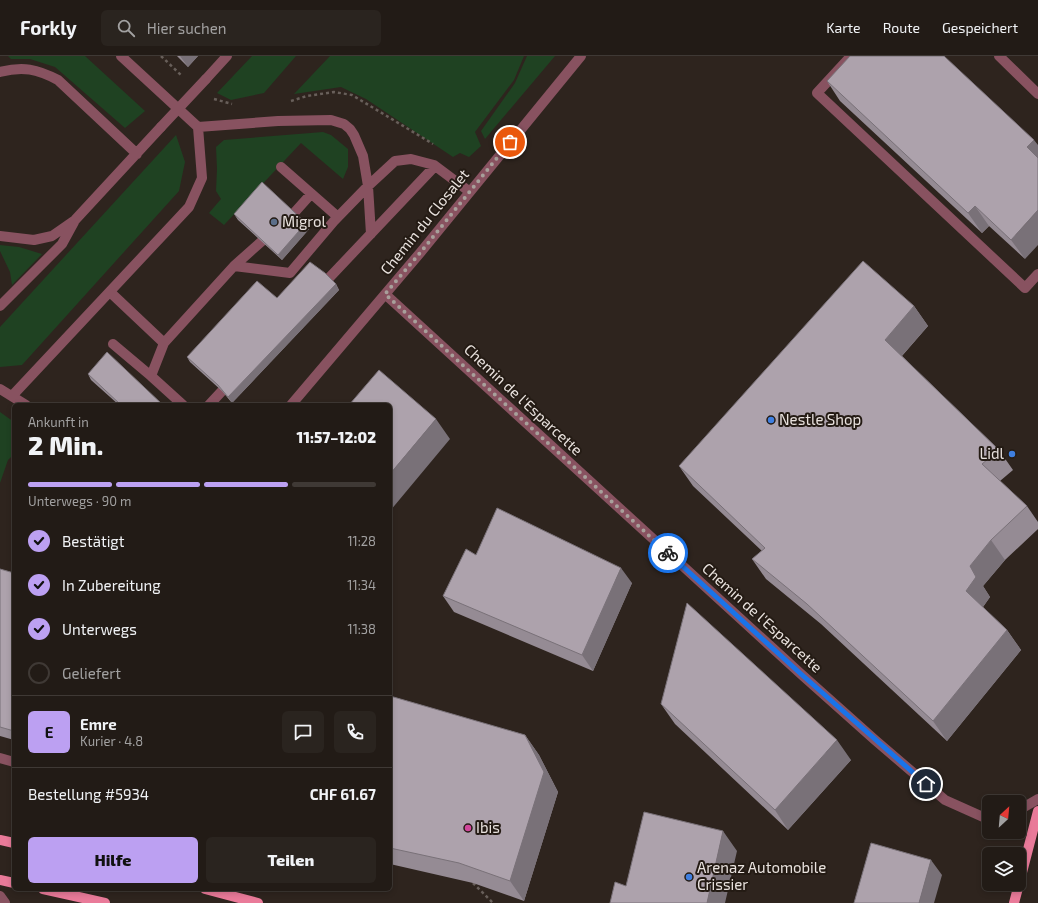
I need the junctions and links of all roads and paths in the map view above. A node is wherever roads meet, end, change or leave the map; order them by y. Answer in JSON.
{"nodes":[{"id":1,"x":121,"y":56,"type":"edge"},
{"id":2,"x":227,"y":56,"type":"edge"},
{"id":3,"x":580,"y":56,"type":"edge"},
{"id":4,"x":851,"y":56,"type":"edge"},
{"id":5,"x":999,"y":56,"type":"edge"},
{"id":6,"x":131,"y":60,"type":"edge"},
{"id":7,"x":0,"y":72,"type":"edge"},
{"id":8,"x":1038,"y":94,"type":"edge"},
{"id":9,"x":198,"y":127,"type":"junction"},
{"id":10,"x":137,"y":154,"type":"junction"},
{"id":11,"x":435,"y":166,"type":"junction"},
{"id":12,"x":281,"y":168,"type":"dead end"},
{"id":13,"x":368,"y":186,"type":"junction"},
{"id":14,"x":470,"y":192,"type":"junction"},
{"id":15,"x":311,"y":194,"type":"junction"},
{"id":16,"x":294,"y":213,"type":"edge"},
{"id":17,"x":338,"y":218,"type":"junction"},
{"id":18,"x":75,"y":220,"type":"junction"},
{"id":19,"x":371,"y":234,"type":"junction"},
{"id":20,"x":0,"y":236,"type":"edge"},
{"id":21,"x":262,"y":242,"type":"edge"},
{"id":22,"x":234,"y":266,"type":"junction"},
{"id":23,"x":1038,"y":274,"type":"edge"},
{"id":24,"x":329,"y":278,"type":"edge"},
{"id":25,"x":110,"y":292,"type":"junction"},
{"id":26,"x":385,"y":294,"type":"junction"},
{"id":27,"x":0,"y":299,"type":"edge"},
{"id":28,"x":0,"y":306,"type":"edge"},
{"id":29,"x":164,"y":343,"type":"junction"},
{"id":30,"x":113,"y":344,"type":"dead end"},
{"id":31,"x":151,"y":376,"type":"junction"},
{"id":32,"x":0,"y":388,"type":"edge"},
{"id":33,"x":222,"y":391,"type":"edge"},
{"id":34,"x":12,"y":396,"type":"junction"},
{"id":35,"x":23,"y":403,"type":"edge"},
{"id":36,"x":181,"y":403,"type":"edge"},
{"id":37,"x":211,"y":403,"type":"edge"},
{"id":38,"x":293,"y":403,"type":"edge"},
{"id":39,"x":0,"y":758,"type":"edge"},
{"id":40,"x":12,"y":761,"type":"edge"},
{"id":41,"x":1038,"y":799,"type":"edge"},
{"id":42,"x":1026,"y":806,"type":"edge"},
{"id":43,"x":1038,"y":811,"type":"edge"},
{"id":44,"x":982,"y":817,"type":"edge"},
{"id":45,"x":1026,"y":857,"type":"edge"},
{"id":46,"x":0,"y":880,"type":"edge"},
{"id":47,"x":12,"y":883,"type":"edge"},
{"id":48,"x":473,"y":883,"type":"edge"},
{"id":49,"x":52,"y":891,"type":"edge"},
{"id":50,"x":213,"y":891,"type":"edge"},
{"id":51,"x":1017,"y":891,"type":"edge"},
{"id":52,"x":0,"y":896,"type":"edge"},
{"id":53,"x":5,"y":903,"type":"edge"},
{"id":54,"x":105,"y":903,"type":"edge"},
{"id":55,"x":258,"y":903,"type":"edge"},
{"id":56,"x":492,"y":903,"type":"edge"},
{"id":57,"x":1014,"y":903,"type":"edge"}],
"edges":[{"from":1,"to":6,"type":"street"},
{"from":2,"to":10,"type":"street","bridge":true},
{"from":3,"to":14,"type":"street","name":"Chemin du Closalet"},
{"from":4,"to":23,"type":"street"},
{"from":5,"to":8,"type":"street"},
{"from":6,"to":9,"type":"street"},
{"from":7,"to":10,"type":"street"},
{"from":9,"to":13,"type":"street"},
{"from":9,"to":25,"type":"street"},
{"from":10,"to":18,"type":"street"},
{"from":11,"to":13,"type":"street"},
{"from":11,"to":14,"type":"street"},
{"from":11,"to":19,"type":"street"},
{"from":12,"to":15,"type":"street"},
{"from":13,"to":17,"type":"street"},
{"from":13,"to":19,"type":"street"},
{"from":14,"to":26,"type":"street","name":"Chemin du Closalet"},
{"from":15,"to":16,"type":"street"},
{"from":15,"to":17,"type":"street"},
{"from":17,"to":22,"type":"street"},
{"from":18,"to":20,"type":"street"},
{"from":18,"to":28,"type":"street"},
{"from":19,"to":24,"type":"street"},
{"from":21,"to":22,"type":"street"},
{"from":22,"to":29,"type":"street"},
{"from":25,"to":29,"type":"street"},
{"from":25,"to":34,"type":"street"},
{"from":26,"to":38,"type":"street","name":"Chemin du Closalet"},
{"from":26,"to":44,"type":"street","name":"Chemin de l'Esparcette"},
{"from":27,"to":28,"type":"street"},
{"from":29,"to":31,"type":"street"},
{"from":30,"to":31,"type":"street"},
{"from":31,"to":36,"type":"street"},
{"from":32,"to":34,"type":"street"},
{"from":33,"to":37,"type":"street"},
{"from":34,"to":35,"type":"street"},
{"from":39,"to":40,"type":"street"},
{"from":41,"to":42,"type":"street"},
{"from":43,"to":45,"type":"main road"},
{"from":46,"to":47,"type":"main road"},
{"from":48,"to":56,"type":"path"},
{"from":49,"to":54,"type":"main road"},
{"from":50,"to":55,"type":"main road"},
{"from":51,"to":57,"type":"main road"},
{"from":52,"to":53,"type":"street"}]}
